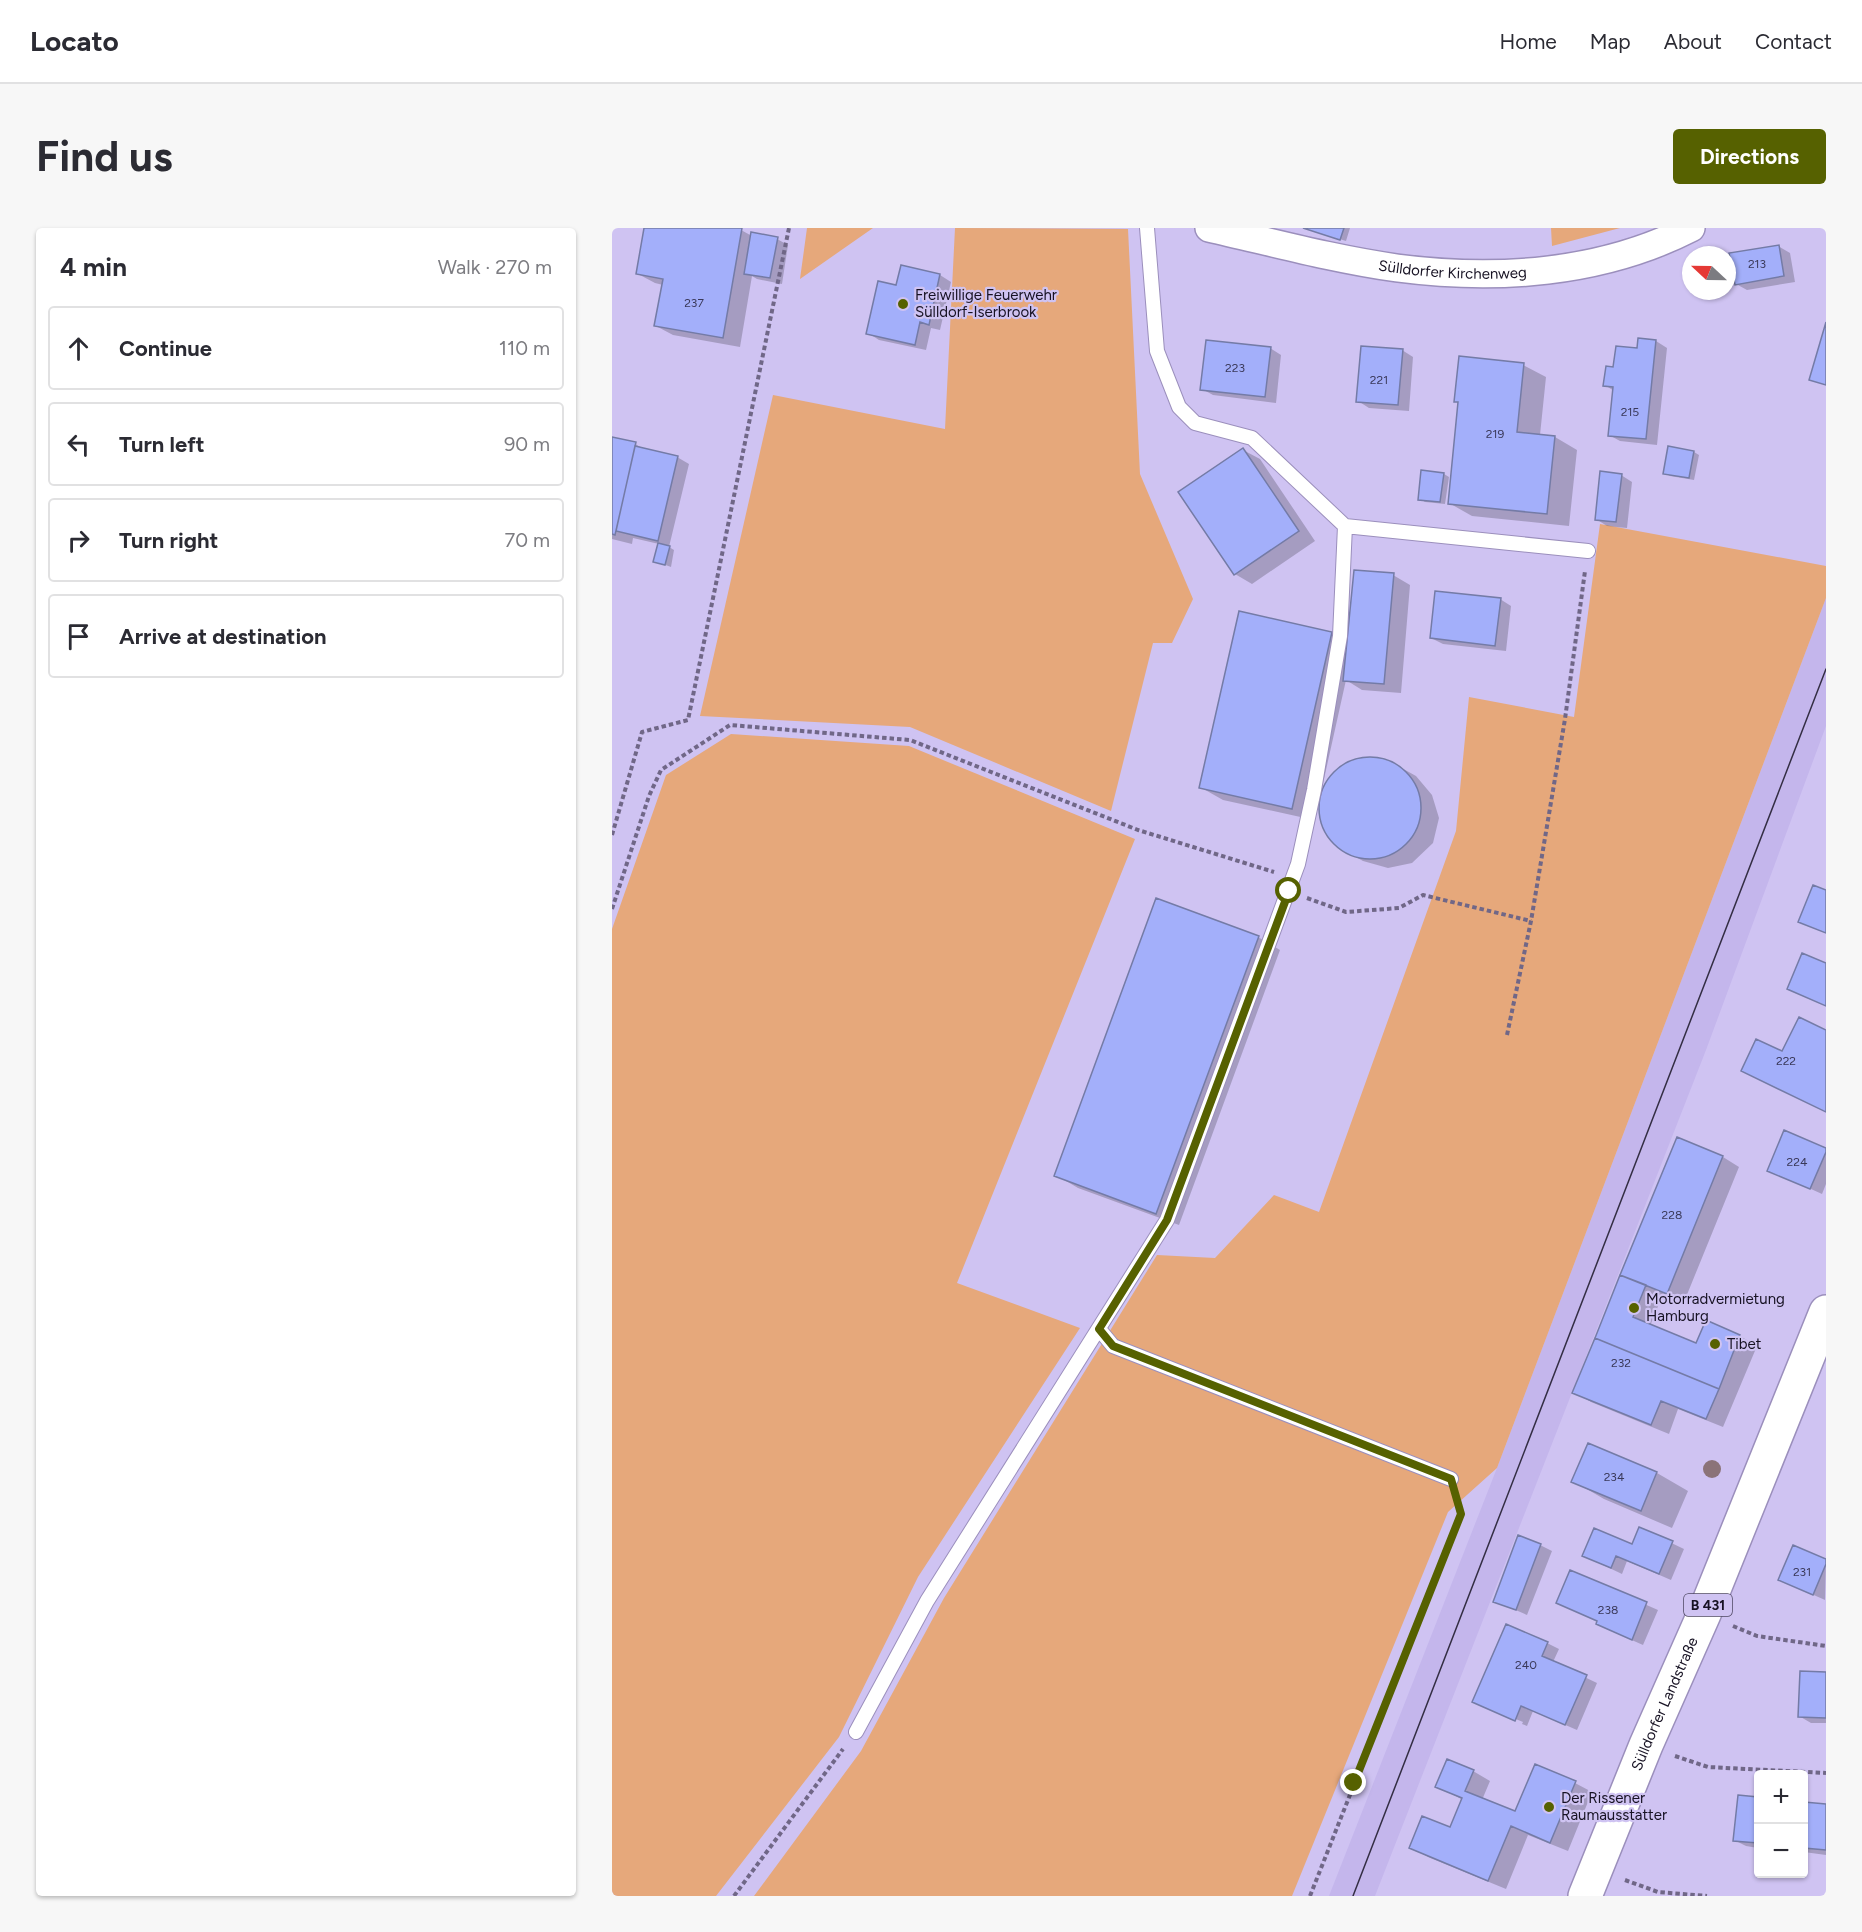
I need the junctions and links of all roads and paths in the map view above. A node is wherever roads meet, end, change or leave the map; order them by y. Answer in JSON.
{"nodes":[{"id":1,"x":789,"y":228,"type":"edge"},
{"id":2,"x":1147,"y":228,"type":"edge"},
{"id":3,"x":1209,"y":228,"type":"edge"},
{"id":4,"x":1691,"y":228,"type":"edge"},
{"id":5,"x":1345,"y":526,"type":"junction"},
{"id":6,"x":1588,"y":551,"type":"joint"},
{"id":7,"x":612,"y":835,"type":"edge"},
{"id":8,"x":1291,"y":885,"type":"junction"},
{"id":9,"x":612,"y":909,"type":"edge"},
{"id":10,"x":1531,"y":921,"type":"junction"},
{"id":11,"x":1507,"y":1035,"type":"dead end"},
{"id":12,"x":1826,"y":1312,"type":"edge"},
{"id":13,"x":1099,"y":1329,"type":"junction"},
{"id":14,"x":1451,"y":1479,"type":"joint"},
{"id":15,"x":1757,"y":1635,"type":"dead end"},
{"id":16,"x":1826,"y":1646,"type":"edge"},
{"id":17,"x":856,"y":1732,"type":"joint"},
{"id":18,"x":1708,"y":1767,"type":"dead end"},
{"id":19,"x":1826,"y":1773,"type":"edge"},
{"id":20,"x":1658,"y":1892,"type":"dead end"},
{"id":21,"x":734,"y":1896,"type":"edge"},
{"id":22,"x":1310,"y":1896,"type":"edge"},
{"id":23,"x":1585,"y":1896,"type":"edge"},
{"id":24,"x":1707,"y":1896,"type":"edge"}],
"edges":[{"from":1,"to":7,"type":"path"},
{"from":2,"to":5,"type":"lane"},
{"from":3,"to":4,"type":"street","name":"Sülldorfer Kirchenweg"},
{"from":5,"to":6,"type":"lane"},
{"from":5,"to":8,"type":"lane"},
{"from":6,"to":10,"type":"path"},
{"from":8,"to":9,"type":"path"},
{"from":8,"to":10,"type":"path"},
{"from":8,"to":13,"type":"lane"},
{"from":10,"to":11,"type":"path"},
{"from":12,"to":23,"type":"main road","name":"Sülldorfer Landstraße","number":"B 431"},
{"from":13,"to":14,"type":"lane"},
{"from":13,"to":17,"type":"lane"},
{"from":14,"to":22,"type":"path"},
{"from":15,"to":16,"type":"path"},
{"from":17,"to":21,"type":"path"},
{"from":18,"to":19,"type":"path"},
{"from":20,"to":24,"type":"path"}]}
